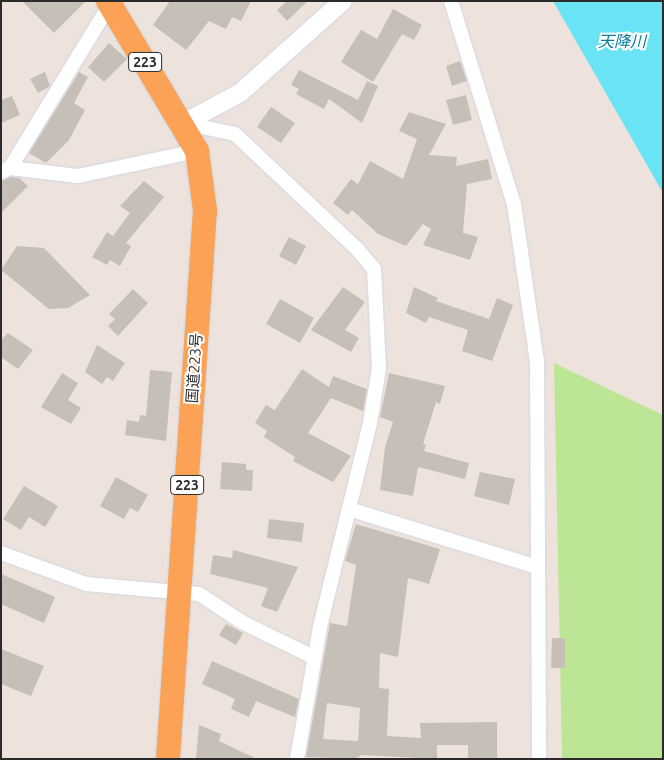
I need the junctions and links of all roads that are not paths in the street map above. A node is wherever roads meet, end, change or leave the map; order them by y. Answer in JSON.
{"nodes":[{"id":1,"x":343,"y":1,"type":"edge"},
{"id":2,"x":451,"y":1,"type":"edge"},
{"id":3,"x":109,"y":3,"type":"edge"},
{"id":4,"x":184,"y":122,"type":"junction"},
{"id":5,"x":197,"y":150,"type":"junction"},
{"id":6,"x":6,"y":170,"type":"edge"},
{"id":7,"x":349,"y":509,"type":"junction"},
{"id":8,"x":1,"y":553,"type":"edge"},
{"id":9,"x":537,"y":567,"type":"junction"},
{"id":10,"x":180,"y":592,"type":"junction"},
{"id":11,"x":314,"y":657,"type":"junction"},
{"id":12,"x":168,"y":759,"type":"edge"},
{"id":13,"x":297,"y":759,"type":"edge"},
{"id":14,"x":539,"y":759,"type":"edge"}],
"edges":[{"from":1,"to":4,"type":"street"},
{"from":2,"to":9,"type":"street"},
{"from":3,"to":4,"type":"highway","name":"国道223号","number":"223"},
{"from":3,"to":6,"type":"street"},
{"from":4,"to":5,"type":"highway","name":"国道223号","number":"223"},
{"from":4,"to":7,"type":"street"},
{"from":5,"to":6,"type":"street"},
{"from":5,"to":10,"type":"highway","name":"国道223号","number":"223"},
{"from":7,"to":9,"type":"street"},
{"from":7,"to":11,"type":"street"},
{"from":8,"to":10,"type":"street"},
{"from":9,"to":14,"type":"street"},
{"from":10,"to":11,"type":"street"},
{"from":10,"to":12,"type":"highway","name":"国道223号","number":"223"},
{"from":11,"to":13,"type":"street"}]}
